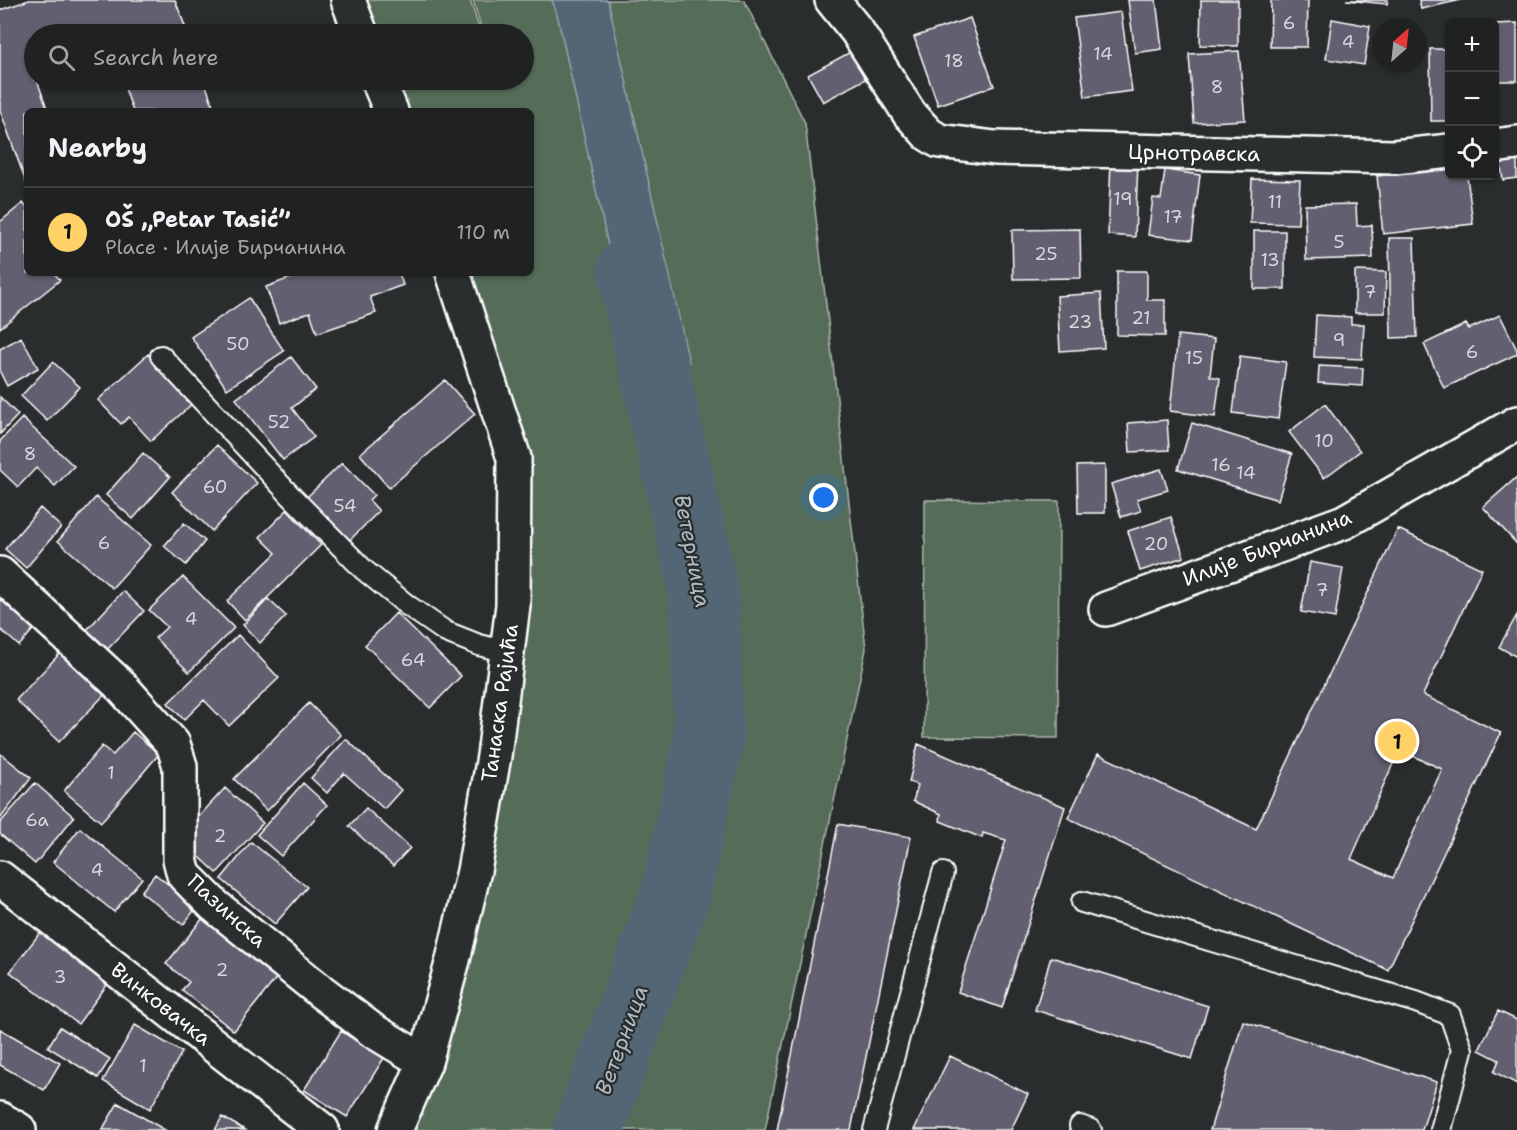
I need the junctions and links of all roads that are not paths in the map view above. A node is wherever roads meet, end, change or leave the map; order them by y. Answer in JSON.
{"nodes":[{"id":1,"x":348,"y":0,"type":"edge"},
{"id":2,"x":832,"y":0,"type":"edge"},
{"id":3,"x":357,"y":24,"type":"edge"},
{"id":4,"x":382,"y":90,"type":"edge"},
{"id":5,"x":389,"y":108,"type":"edge"},
{"id":6,"x":1517,"y":143,"type":"edge"},
{"id":7,"x":1499,"y":145,"type":"edge"},
{"id":8,"x":1445,"y":151,"type":"edge"},
{"id":9,"x":454,"y":276,"type":"edge"},
{"id":10,"x":161,"y":356,"type":"dead end"},
{"id":11,"x":1517,"y":423,"type":"edge"},
{"id":12,"x":0,"y":574,"type":"edge"},
{"id":13,"x":1106,"y":609,"type":"dead end"},
{"id":14,"x":507,"y":652,"type":"junction"},
{"id":15,"x":943,"y":873,"type":"dead end"},
{"id":16,"x":0,"y":878,"type":"edge"},
{"id":17,"x":1082,"y":902,"type":"dead end"},
{"id":18,"x":425,"y":1062,"type":"junction"},
{"id":19,"x":0,"y":1119,"type":"edge"},
{"id":20,"x":18,"y":1130,"type":"edge"},
{"id":21,"x":322,"y":1130,"type":"edge"},
{"id":22,"x":395,"y":1130,"type":"edge"},
{"id":23,"x":874,"y":1130,"type":"edge"},
{"id":24,"x":1441,"y":1130,"type":"edge"}],
"edges":[{"from":1,"to":3,"type":"street"},
{"from":2,"to":8,"type":"street","name":"Црнотравска"},
{"from":4,"to":5,"type":"street"},
{"from":6,"to":7,"type":"street"},
{"from":9,"to":14,"type":"street","name":"Танаска Рајића"},
{"from":10,"to":14,"type":"lane"},
{"from":11,"to":13,"type":"street","name":"Илије Бирчанина"},
{"from":12,"to":18,"type":"street","name":"Пазинска"},
{"from":14,"to":18,"type":"street","name":"Танаска Рајића"},
{"from":15,"to":23,"type":"lane"},
{"from":16,"to":21,"type":"street","name":"Винковачка"},
{"from":17,"to":24,"type":"lane"},
{"from":18,"to":22,"type":"street","name":"Танаска Рајића"},
{"from":19,"to":20,"type":"street"}]}
